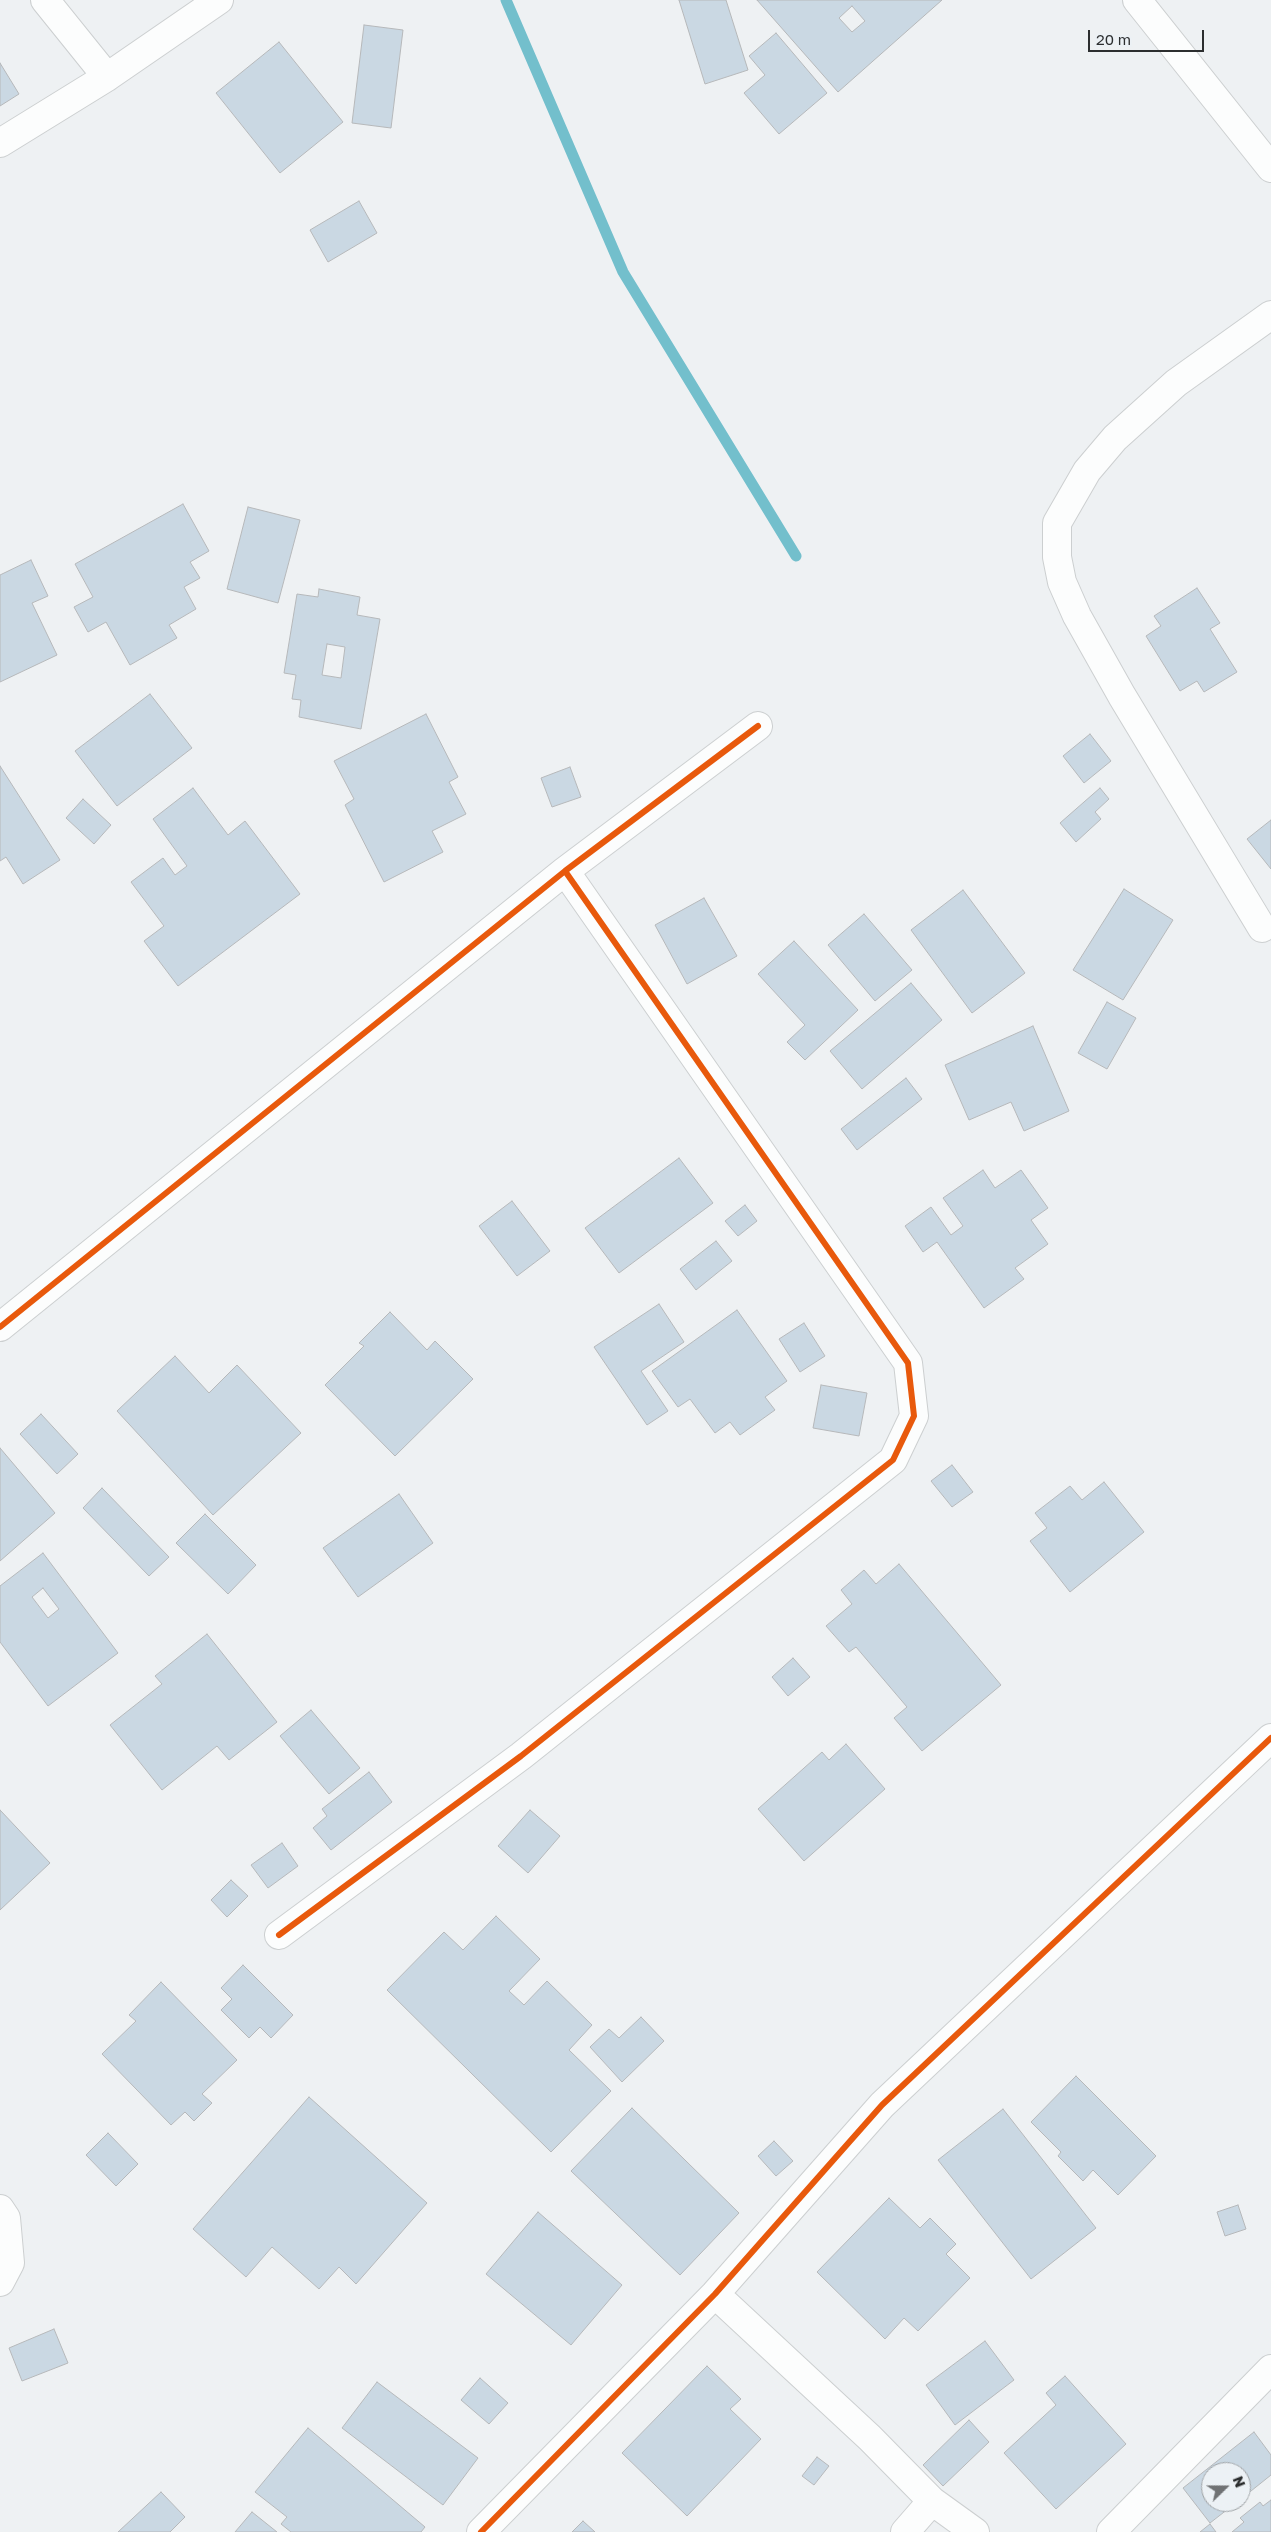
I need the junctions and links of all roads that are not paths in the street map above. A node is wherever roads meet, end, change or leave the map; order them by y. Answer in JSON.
{"nodes":[{"id":1,"x":44,"y":0,"type":"edge"},
{"id":2,"x":219,"y":0,"type":"edge"},
{"id":3,"x":1137,"y":0,"type":"edge"},
{"id":4,"x":107,"y":77,"type":"junction"},
{"id":5,"x":0,"y":143,"type":"edge"},
{"id":6,"x":1271,"y":168,"type":"edge"},
{"id":7,"x":1271,"y":315,"type":"edge"},
{"id":8,"x":758,"y":726,"type":"dead end"},
{"id":9,"x":565,"y":871,"type":"junction"},
{"id":10,"x":1262,"y":928,"type":"dead end"},
{"id":11,"x":0,"y":1327,"type":"edge"},
{"id":12,"x":1271,"y":1738,"type":"edge"},
{"id":13,"x":279,"y":1935,"type":"dead end"},
{"id":14,"x":0,"y":2209,"type":"edge"},
{"id":15,"x":5,"y":2273,"type":"edge"},
{"id":16,"x":715,"y":2294,"type":"junction"},
{"id":17,"x":1271,"y":2368,"type":"edge"},
{"id":18,"x":932,"y":2501,"type":"junction"},
{"id":19,"x":482,"y":2532,"type":"edge"},
{"id":20,"x":905,"y":2532,"type":"edge"},
{"id":21,"x":975,"y":2532,"type":"edge"},
{"id":22,"x":1111,"y":2532,"type":"edge"}],
"edges":[{"from":1,"to":4,"type":"street"},
{"from":2,"to":4,"type":"street"},
{"from":3,"to":6,"type":"street"},
{"from":4,"to":5,"type":"street"},
{"from":7,"to":10,"type":"street"},
{"from":8,"to":9,"type":"street"},
{"from":9,"to":11,"type":"street"},
{"from":9,"to":13,"type":"street"},
{"from":12,"to":16,"type":"street"},
{"from":14,"to":15,"type":"street"},
{"from":16,"to":18,"type":"street"},
{"from":16,"to":19,"type":"street"},
{"from":17,"to":22,"type":"street"},
{"from":18,"to":20,"type":"street"},
{"from":18,"to":21,"type":"street"}]}
